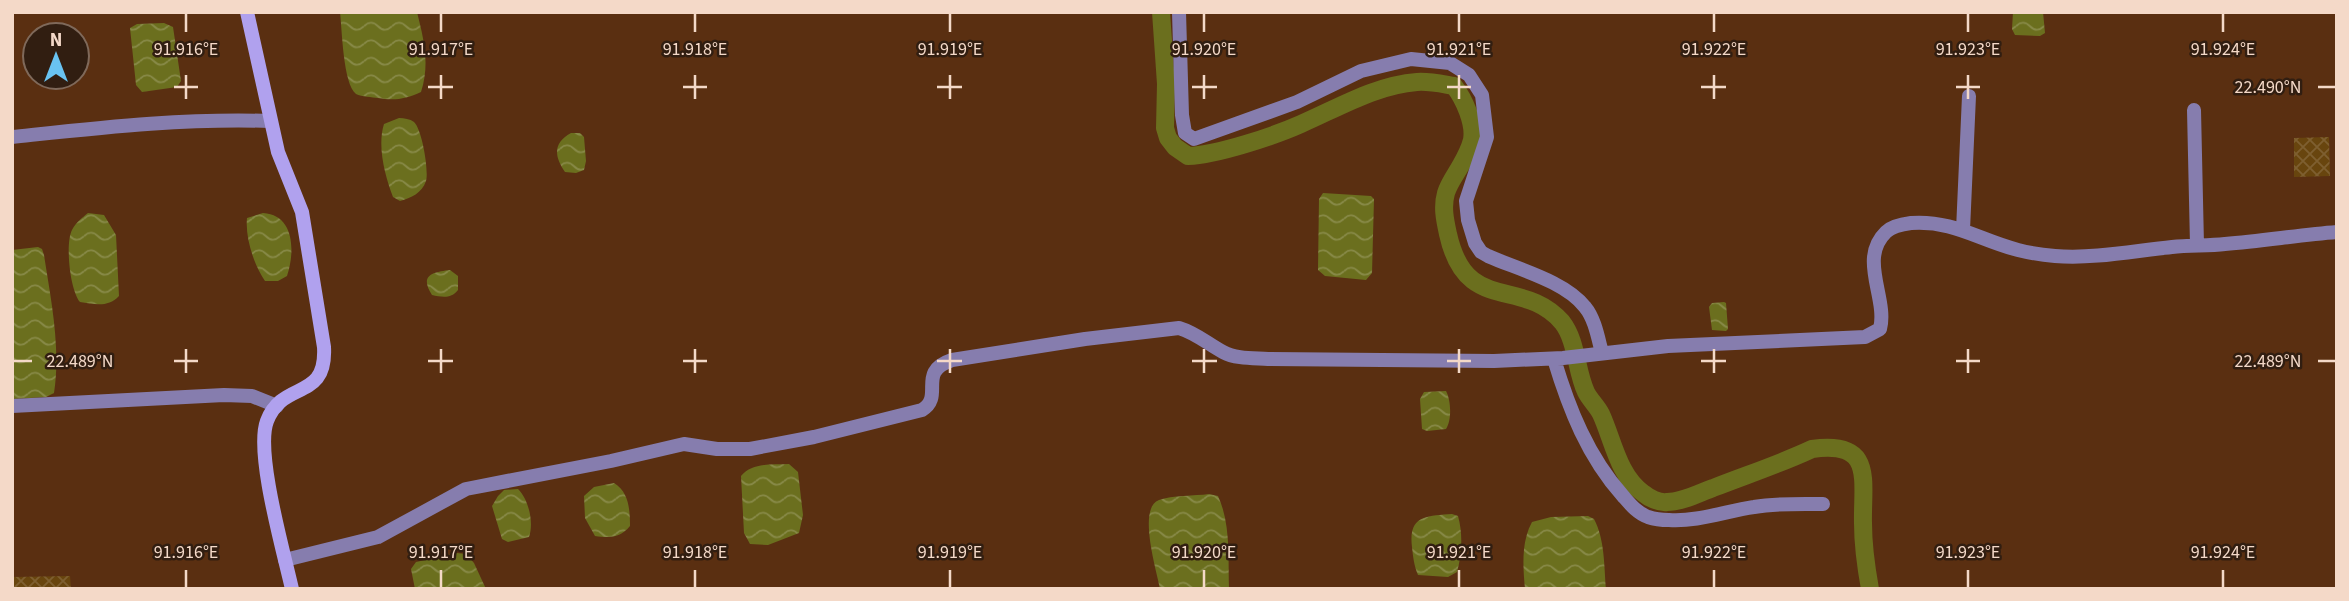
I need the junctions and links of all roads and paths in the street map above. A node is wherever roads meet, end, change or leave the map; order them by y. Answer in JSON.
{"nodes":[{"id":1,"x":247,"y":12,"type":"edge"},
{"id":2,"x":1179,"y":12,"type":"edge"},
{"id":3,"x":1969,"y":96,"type":"dead end"},
{"id":4,"x":2194,"y":110,"type":"dead end"},
{"id":5,"x":270,"y":121,"type":"junction"},
{"id":6,"x":12,"y":137,"type":"edge"},
{"id":7,"x":1962,"y":230,"type":"junction"},
{"id":8,"x":2337,"y":232,"type":"edge"},
{"id":9,"x":2197,"y":245,"type":"junction"},
{"id":10,"x":1597,"y":353,"type":"junction"},
{"id":11,"x":1558,"y":358,"type":"junction"},
{"id":12,"x":12,"y":406,"type":"edge"},
{"id":13,"x":276,"y":406,"type":"junction"},
{"id":14,"x":1823,"y":504,"type":"dead end"},
{"id":15,"x":285,"y":560,"type":"junction"},
{"id":16,"x":292,"y":589,"type":"edge"}],
"edges":[{"from":1,"to":5,"type":"street"},
{"from":2,"to":10,"type":"street"},
{"from":3,"to":7,"type":"street"},
{"from":4,"to":9,"type":"street"},
{"from":5,"to":6,"type":"street"},
{"from":5,"to":13,"type":"street"},
{"from":7,"to":9,"type":"street"},
{"from":7,"to":10,"type":"street"},
{"from":8,"to":9,"type":"street"},
{"from":10,"to":11,"type":"street"},
{"from":11,"to":14,"type":"street"},
{"from":11,"to":15,"type":"street"},
{"from":12,"to":13,"type":"street"},
{"from":13,"to":15,"type":"street"},
{"from":15,"to":16,"type":"street"}]}
